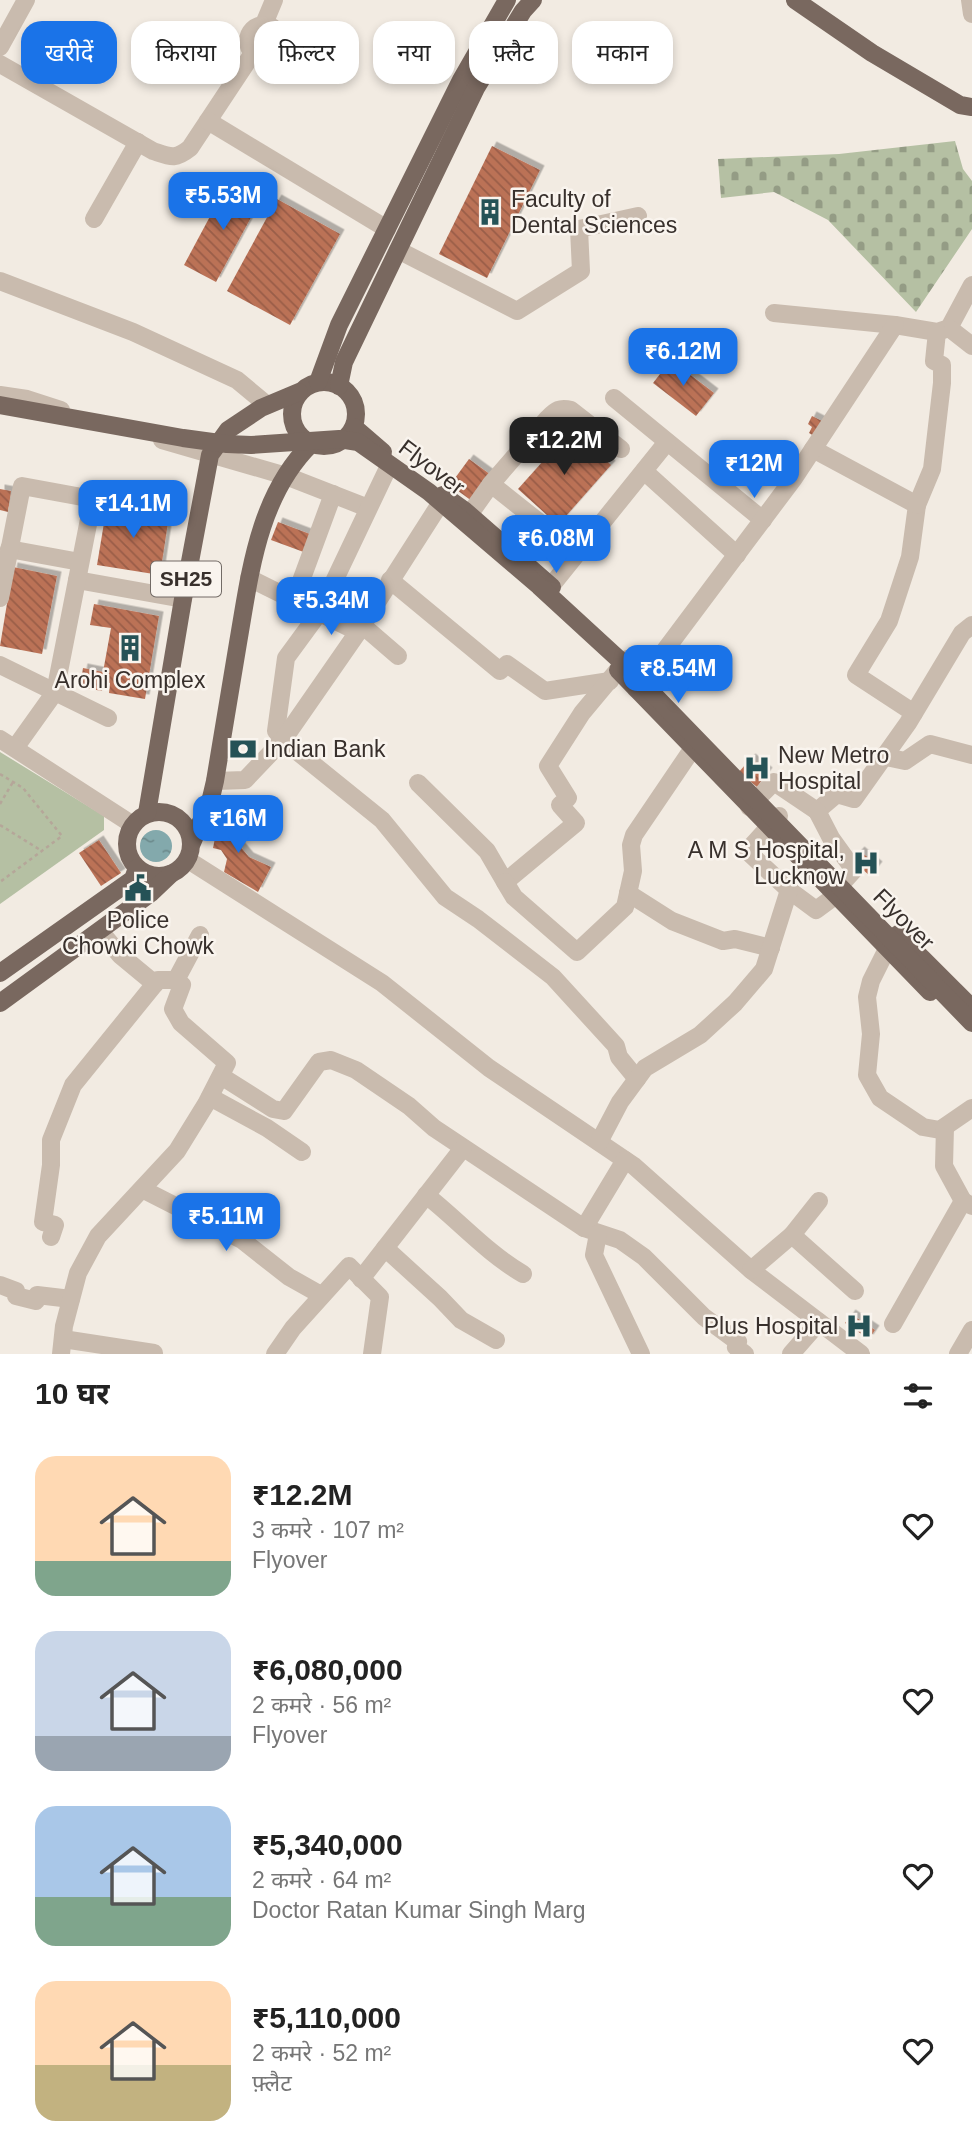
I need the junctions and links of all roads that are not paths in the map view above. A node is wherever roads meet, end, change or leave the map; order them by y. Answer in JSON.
{"nodes":[{"id":1,"x":26,"y":0,"type":"edge"},
{"id":2,"x":274,"y":0,"type":"edge"},
{"id":3,"x":508,"y":0,"type":"edge"},
{"id":4,"x":533,"y":0,"type":"edge"},
{"id":5,"x":795,"y":0,"type":"edge"},
{"id":6,"x":970,"y":0,"type":"edge"},
{"id":7,"x":972,"y":14,"type":"edge"},
{"id":8,"x":265,"y":21,"type":"edge"},
{"id":9,"x":254,"y":30,"type":"edge"},
{"id":10,"x":0,"y":47,"type":"edge"},
{"id":11,"x":253,"y":53,"type":"joint"},
{"id":12,"x":0,"y":64,"type":"edge"},
{"id":13,"x":972,"y":107,"type":"edge"},
{"id":14,"x":208,"y":121,"type":"junction"},
{"id":15,"x":443,"y":136,"type":"junction"},
{"id":16,"x":138,"y":142,"type":"junction"},
{"id":17,"x":638,"y":216,"type":"dead end"},
{"id":18,"x":94,"y":219,"type":"dead end"},
{"id":19,"x":387,"y":229,"type":"junction"},
{"id":20,"x":398,"y":250,"type":"junction"},
{"id":21,"x":0,"y":281,"type":"edge"},
{"id":22,"x":972,"y":285,"type":"edge"},
{"id":23,"x":774,"y":313,"type":"dead end"},
{"id":24,"x":895,"y":325,"type":"junction"},
{"id":25,"x":943,"y":330,"type":"junction"},
{"id":26,"x":972,"y":346,"type":"edge"},
{"id":27,"x":318,"y":382,"type":"junction"},
{"id":28,"x":338,"y":386,"type":"junction"},
{"id":29,"x":299,"y":392,"type":"junction"},
{"id":30,"x":0,"y":395,"type":"edge"},
{"id":31,"x":614,"y":398,"type":"dead end"},
{"id":32,"x":0,"y":405,"type":"edge"},
{"id":33,"x":267,"y":405,"type":"junction"},
{"id":34,"x":354,"y":427,"type":"junction"},
{"id":35,"x":667,"y":442,"type":"junction"},
{"id":36,"x":311,"y":444,"type":"junction"},
{"id":37,"x":336,"y":444,"type":"junction"},
{"id":38,"x":621,"y":449,"type":"dead end"},
{"id":39,"x":813,"y":449,"type":"junction"},
{"id":40,"x":210,"y":455,"type":"junction"},
{"id":41,"x":387,"y":470,"type":"junction"},
{"id":42,"x":644,"y":471,"type":"junction"},
{"id":43,"x":286,"y":476,"type":"junction"},
{"id":44,"x":491,"y":484,"type":"junction"},
{"id":45,"x":333,"y":494,"type":"junction"},
{"id":46,"x":442,"y":502,"type":"junction"},
{"id":47,"x":918,"y":505,"type":"junction"},
{"id":48,"x":368,"y":508,"type":"junction"},
{"id":49,"x":469,"y":514,"type":"junction"},
{"id":50,"x":763,"y":520,"type":"junction"},
{"id":51,"x":9,"y":549,"type":"junction"},
{"id":52,"x":578,"y":553,"type":"junction"},
{"id":53,"x":737,"y":555,"type":"junction"},
{"id":54,"x":79,"y":571,"type":"junction"},
{"id":55,"x":249,"y":578,"type":"junction"},
{"id":56,"x":390,"y":580,"type":"junction"},
{"id":57,"x":551,"y":586,"type":"junction"},
{"id":58,"x":0,"y":598,"type":"edge"},
{"id":59,"x":183,"y":599,"type":"junction"},
{"id":60,"x":295,"y":600,"type":"junction"},
{"id":61,"x":319,"y":613,"type":"junction"},
{"id":62,"x":972,"y":625,"type":"edge"},
{"id":63,"x":360,"y":629,"type":"junction"},
{"id":64,"x":398,"y":656,"type":"dead end"},
{"id":65,"x":0,"y":665,"type":"edge"},
{"id":66,"x":619,"y":670,"type":"junction"},
{"id":67,"x":640,"y":683,"type":"junction"},
{"id":68,"x":55,"y":692,"type":"junction"},
{"id":69,"x":914,"y":713,"type":"junction"},
{"id":70,"x":108,"y":718,"type":"dead end"},
{"id":71,"x":0,"y":739,"type":"edge"},
{"id":72,"x":283,"y":740,"type":"junction"},
{"id":73,"x":16,"y":748,"type":"junction"},
{"id":74,"x":693,"y":748,"type":"junction"},
{"id":75,"x":972,"y":755,"type":"edge"},
{"id":76,"x":886,"y":757,"type":"junction"},
{"id":77,"x":215,"y":782,"type":"junction"},
{"id":78,"x":418,"y":783,"type":"dead end"},
{"id":79,"x":754,"y":802,"type":"junction"},
{"id":80,"x":817,"y":811,"type":"junction"},
{"id":81,"x":140,"y":819,"type":"junction"},
{"id":82,"x":773,"y":821,"type":"junction"},
{"id":83,"x":190,"y":852,"type":"junction"},
{"id":84,"x":137,"y":868,"type":"junction"},
{"id":85,"x":171,"y":874,"type":"junction"},
{"id":86,"x":505,"y":882,"type":"junction"},
{"id":87,"x":839,"y":888,"type":"junction"},
{"id":88,"x":789,"y":890,"type":"junction"},
{"id":89,"x":628,"y":893,"type":"junction"},
{"id":90,"x":100,"y":931,"type":"junction"},
{"id":91,"x":200,"y":935,"type":"dead end"},
{"id":92,"x":771,"y":948,"type":"junction"},
{"id":93,"x":887,"y":949,"type":"junction"},
{"id":94,"x":0,"y":973,"type":"edge"},
{"id":95,"x":176,"y":980,"type":"junction"},
{"id":96,"x":155,"y":984,"type":"junction"},
{"id":97,"x":0,"y":1003,"type":"edge"},
{"id":98,"x":972,"y":1008,"type":"edge"},
{"id":99,"x":972,"y":1023,"type":"edge"},
{"id":100,"x":972,"y":1035,"type":"edge"},
{"id":101,"x":221,"y":1076,"type":"junction"},
{"id":102,"x":637,"y":1079,"type":"junction"},
{"id":103,"x":210,"y":1097,"type":"junction"},
{"id":104,"x":972,"y":1108,"type":"edge"},
{"id":105,"x":944,"y":1127,"type":"junction"},
{"id":106,"x":599,"y":1142,"type":"junction"},
{"id":107,"x":463,"y":1148,"type":"junction"},
{"id":108,"x":302,"y":1152,"type":"dead end"},
{"id":109,"x":625,"y":1160,"type":"junction"},
{"id":110,"x":142,"y":1189,"type":"junction"},
{"id":111,"x":426,"y":1195,"type":"junction"},
{"id":112,"x":819,"y":1201,"type":"dead end"},
{"id":113,"x":967,"y":1204,"type":"edge"},
{"id":114,"x":591,"y":1231,"type":"junction"},
{"id":115,"x":792,"y":1235,"type":"junction"},
{"id":116,"x":51,"y":1237,"type":"dead end"},
{"id":117,"x":384,"y":1248,"type":"junction"},
{"id":118,"x":751,"y":1270,"type":"junction"},
{"id":119,"x":523,"y":1275,"type":"dead end"},
{"id":120,"x":361,"y":1279,"type":"junction"},
{"id":121,"x":0,"y":1285,"type":"edge"},
{"id":122,"x":855,"y":1291,"type":"dead end"},
{"id":123,"x":321,"y":1295,"type":"junction"},
{"id":124,"x":71,"y":1299,"type":"junction"},
{"id":125,"x":820,"y":1322,"type":"junction"},
{"id":126,"x":893,"y":1324,"type":"dead end"},
{"id":127,"x":972,"y":1330,"type":"edge"},
{"id":128,"x":496,"y":1340,"type":"dead end"},
{"id":129,"x":62,"y":1346,"type":"edge"},
{"id":130,"x":154,"y":1353,"type":"edge"},
{"id":131,"x":275,"y":1354,"type":"edge"},
{"id":132,"x":372,"y":1354,"type":"edge"},
{"id":133,"x":640,"y":1354,"type":"edge"},
{"id":134,"x":745,"y":1354,"type":"edge"},
{"id":135,"x":790,"y":1354,"type":"edge"},
{"id":136,"x":861,"y":1354,"type":"edge"},
{"id":137,"x":958,"y":1354,"type":"edge"}],
"edges":[{"from":1,"to":10,"type":"street"},
{"from":2,"to":8,"type":"street"},
{"from":3,"to":15,"type":"main road"},
{"from":4,"to":15,"type":"main road"},
{"from":5,"to":13,"type":"main road"},
{"from":6,"to":7,"type":"street"},
{"from":9,"to":11,"type":"street"},
{"from":11,"to":14,"type":"street"},
{"from":12,"to":16,"type":"street"},
{"from":14,"to":16,"type":"street"},
{"from":14,"to":19,"type":"street"},
{"from":15,"to":19,"type":"main road"},
{"from":15,"to":20,"type":"main road"},
{"from":16,"to":18,"type":"street"},
{"from":17,"to":20,"type":"street"},
{"from":19,"to":27,"type":"main road"},
{"from":20,"to":28,"type":"main road"},
{"from":21,"to":33,"type":"street"},
{"from":22,"to":25,"type":"street"},
{"from":23,"to":24,"type":"street"},
{"from":24,"to":25,"type":"street"},
{"from":24,"to":39,"type":"street"},
{"from":25,"to":26,"type":"street"},
{"from":25,"to":47,"type":"street"},
{"from":27,"to":28,"type":"main road"},
{"from":27,"to":29,"type":"main road"},
{"from":28,"to":34,"type":"main road"},
{"from":29,"to":33,"type":"main road","number":"SH25"},
{"from":29,"to":36,"type":"main road"},
{"from":30,"to":40,"type":"street"},
{"from":31,"to":35,"type":"street"},
{"from":32,"to":99,"type":"main road","name":"Flyover","bridge":true},
{"from":33,"to":40,"type":"main road","number":"SH25"},
{"from":34,"to":37,"type":"main road"},
{"from":34,"to":46,"type":"main road"},
{"from":35,"to":42,"type":"street"},
{"from":35,"to":50,"type":"street"},
{"from":36,"to":37,"type":"main road"},
{"from":36,"to":43,"type":"main road","number":"SH25"},
{"from":37,"to":41,"type":"main road"},
{"from":38,"to":44,"type":"street"},
{"from":39,"to":47,"type":"street"},
{"from":39,"to":50,"type":"street"},
{"from":40,"to":43,"type":"street"},
{"from":40,"to":59,"type":"main road","number":"SH25"},
{"from":41,"to":46,"type":"main road"},
{"from":41,"to":48,"type":"street"},
{"from":42,"to":52,"type":"street"},
{"from":42,"to":53,"type":"street"},
{"from":43,"to":45,"type":"street"},
{"from":43,"to":55,"type":"main road","number":"SH25"},
{"from":44,"to":49,"type":"street"},
{"from":44,"to":52,"type":"street"},
{"from":45,"to":48,"type":"street"},
{"from":45,"to":60,"type":"street"},
{"from":46,"to":49,"type":"main road"},
{"from":46,"to":56,"type":"street"},
{"from":46,"to":66,"type":"main road"},
{"from":47,"to":69,"type":"street"},
{"from":48,"to":61,"type":"street"},
{"from":49,"to":57,"type":"main road"},
{"from":50,"to":53,"type":"street"},
{"from":51,"to":54,"type":"street"},
{"from":51,"to":54,"type":"street"},
{"from":51,"to":58,"type":"street"},
{"from":52,"to":57,"type":"street"},
{"from":53,"to":67,"type":"street"},
{"from":54,"to":59,"type":"street"},
{"from":54,"to":68,"type":"street"},
{"from":55,"to":60,"type":"street"},
{"from":55,"to":77,"type":"main road","number":"SH25"},
{"from":56,"to":63,"type":"street"},
{"from":56,"to":66,"type":"street"},
{"from":57,"to":66,"type":"main road"},
{"from":59,"to":81,"type":"main road","number":"SH25"},
{"from":60,"to":61,"type":"street"},
{"from":61,"to":63,"type":"street"},
{"from":61,"to":72,"type":"street"},
{"from":62,"to":69,"type":"street"},
{"from":63,"to":64,"type":"street"},
{"from":63,"to":72,"type":"street"},
{"from":65,"to":68,"type":"street"},
{"from":66,"to":67,"type":"main road"},
{"from":66,"to":86,"type":"street"},
{"from":67,"to":74,"type":"main road"},
{"from":67,"to":79,"type":"main road"},
{"from":68,"to":70,"type":"street"},
{"from":68,"to":73,"type":"street"},
{"from":69,"to":76,"type":"street"},
{"from":71,"to":73,"type":"street"},
{"from":72,"to":77,"type":"street"},
{"from":72,"to":102,"type":"street"},
{"from":73,"to":81,"type":"street"},
{"from":74,"to":79,"type":"main road"},
{"from":74,"to":89,"type":"street"},
{"from":75,"to":76,"type":"street"},
{"from":76,"to":80,"type":"street"},
{"from":77,"to":83,"type":"main road","number":"SH25"},
{"from":78,"to":86,"type":"street"},
{"from":79,"to":80,"type":"street"},
{"from":79,"to":82,"type":"main road"},
{"from":80,"to":87,"type":"street"},
{"from":81,"to":83,"type":"main road"},
{"from":81,"to":84,"type":"main road","number":"SH25"},
{"from":82,"to":87,"type":"main road"},
{"from":82,"to":88,"type":"street"},
{"from":83,"to":85,"type":"main road","number":"SH25"},
{"from":83,"to":106,"type":"street"},
{"from":84,"to":85,"type":"main road"},
{"from":84,"to":94,"type":"main road"},
{"from":85,"to":90,"type":"main road","number":"SH25"},
{"from":86,"to":89,"type":"street"},
{"from":87,"to":88,"type":"street"},
{"from":87,"to":93,"type":"main road"},
{"from":87,"to":98,"type":"main road"},
{"from":88,"to":92,"type":"street"},
{"from":89,"to":92,"type":"street"},
{"from":90,"to":96,"type":"street"},
{"from":90,"to":97,"type":"main road","number":"SH25"},
{"from":91,"to":95,"type":"street"},
{"from":92,"to":102,"type":"street"},
{"from":93,"to":100,"type":"main road"},
{"from":93,"to":105,"type":"street"},
{"from":95,"to":96,"type":"street"},
{"from":95,"to":101,"type":"street"},
{"from":96,"to":116,"type":"street"},
{"from":101,"to":103,"type":"street"},
{"from":101,"to":107,"type":"street"},
{"from":102,"to":106,"type":"street"},
{"from":103,"to":108,"type":"street"},
{"from":103,"to":110,"type":"street"},
{"from":104,"to":105,"type":"street"},
{"from":105,"to":113,"type":"street"},
{"from":106,"to":109,"type":"street"},
{"from":107,"to":111,"type":"street"},
{"from":107,"to":114,"type":"street"},
{"from":109,"to":114,"type":"street"},
{"from":109,"to":118,"type":"street"},
{"from":110,"to":123,"type":"street"},
{"from":110,"to":124,"type":"street"},
{"from":111,"to":117,"type":"street"},
{"from":111,"to":119,"type":"street"},
{"from":112,"to":115,"type":"street"},
{"from":113,"to":126,"type":"street"},
{"from":114,"to":133,"type":"street"},
{"from":114,"to":134,"type":"street"},
{"from":115,"to":118,"type":"street"},
{"from":115,"to":122,"type":"street"},
{"from":117,"to":120,"type":"street"},
{"from":117,"to":128,"type":"street"},
{"from":118,"to":125,"type":"street"},
{"from":120,"to":123,"type":"street"},
{"from":120,"to":132,"type":"street"},
{"from":121,"to":124,"type":"street"},
{"from":123,"to":131,"type":"street"},
{"from":124,"to":129,"type":"street"},
{"from":125,"to":135,"type":"street"},
{"from":125,"to":136,"type":"street"},
{"from":127,"to":137,"type":"street"},
{"from":129,"to":130,"type":"street"}]}
